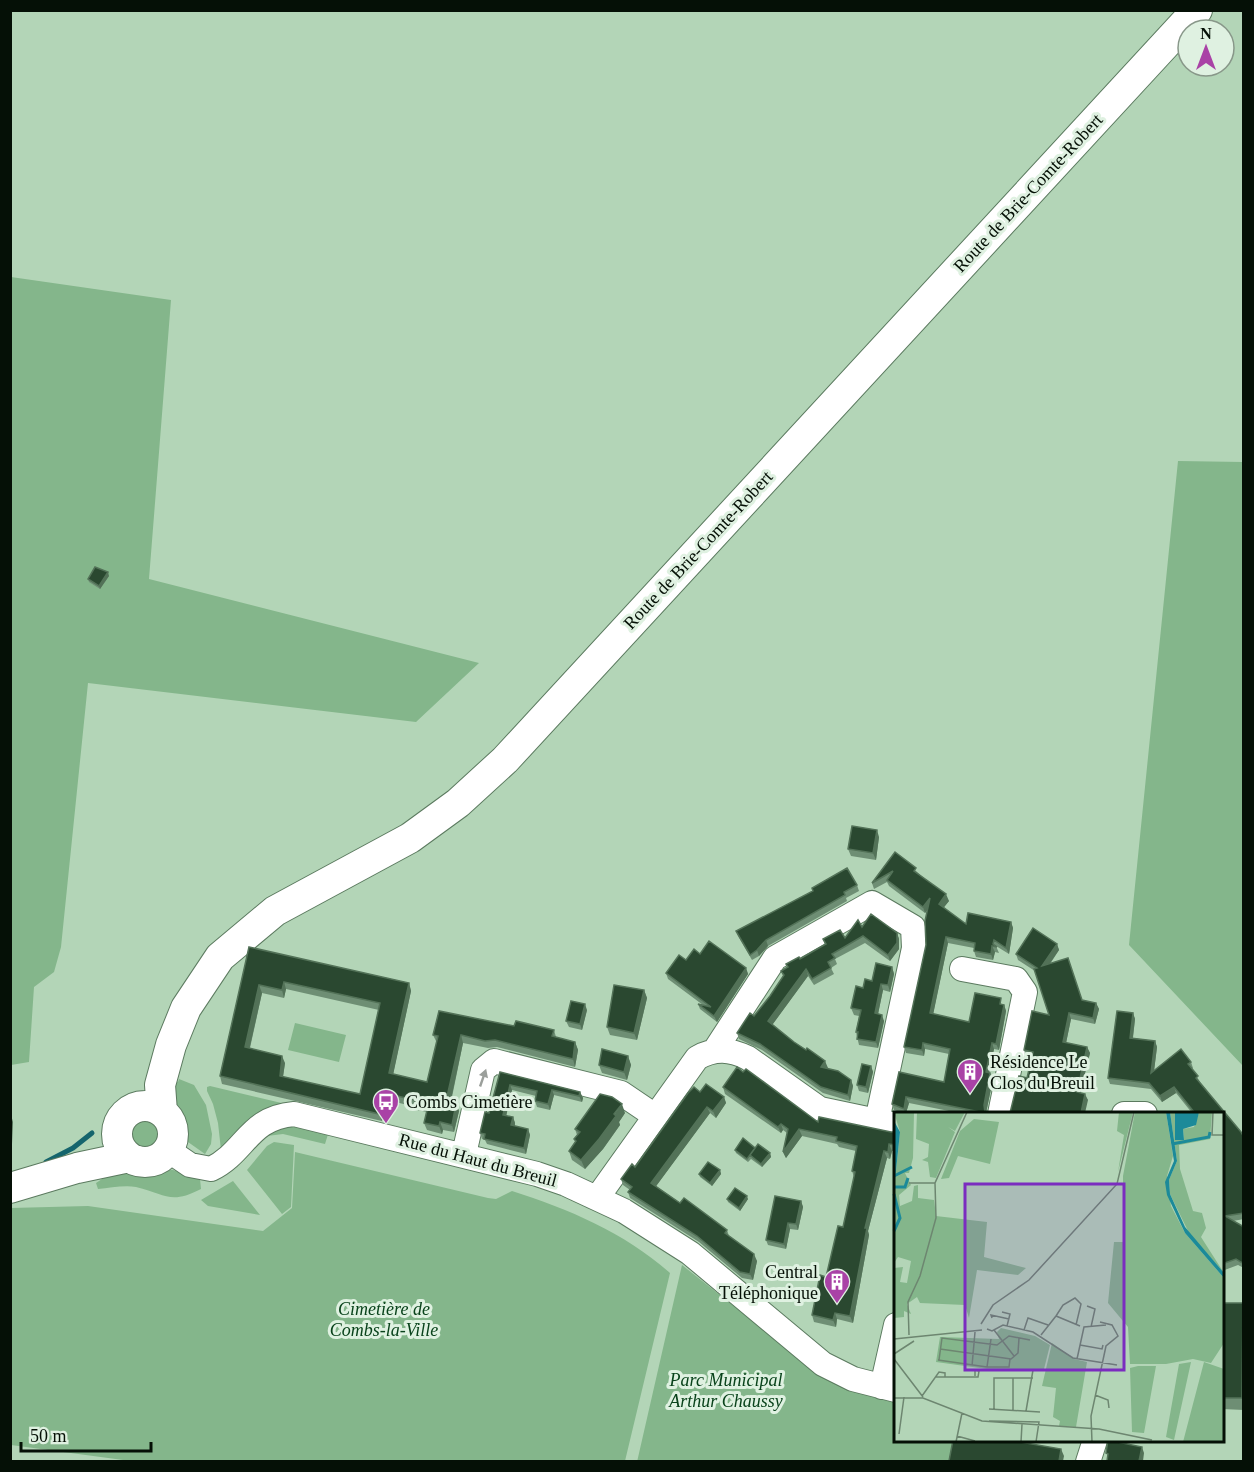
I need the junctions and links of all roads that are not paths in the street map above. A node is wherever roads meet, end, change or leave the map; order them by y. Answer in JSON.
{"nodes":[{"id":1,"x":1197,"y":10,"type":"edge"},
{"id":2,"x":962,"y":969,"type":"dead end"},
{"id":3,"x":171,"y":1045,"type":"junction"},
{"id":4,"x":715,"y":1050,"type":"junction"},
{"id":5,"x":162,"y":1112,"type":"junction"},
{"id":6,"x":1000,"y":1112,"type":"edge"},
{"id":7,"x":655,"y":1116,"type":"junction"},
{"id":8,"x":886,"y":1123,"type":"edge"},
{"id":9,"x":124,"y":1134,"type":"junction"},
{"id":10,"x":168,"y":1150,"type":"junction"},
{"id":11,"x":464,"y":1155,"type":"junction"},
{"id":12,"x":10,"y":1188,"type":"edge"},
{"id":13,"x":597,"y":1198,"type":"junction"},
{"id":14,"x":894,"y":1343,"type":"edge"},
{"id":15,"x":889,"y":1388,"type":"edge"},
{"id":16,"x":1094,"y":1442,"type":"edge"},
{"id":17,"x":1088,"y":1461,"type":"edge"}],
"edges":[{"from":1,"to":3,"type":"main road","name":"Route de Brie-Comte-Robert"},
{"from":2,"to":6,"type":"street"},
{"from":3,"to":5,"type":"main road","name":"Route de Brie-Comte-Robert"},
{"from":3,"to":9,"type":"main road","name":"Route de Brie-Comte-Robert"},
{"from":4,"to":7,"type":"street"},
{"from":4,"to":8,"type":"street"},
{"from":4,"to":8,"type":"street"},
{"from":5,"to":9,"type":"main road"},
{"from":5,"to":10,"type":"main road"},
{"from":11,"to":7,"type":"street","one_way":true},
{"from":7,"to":13,"type":"street"},
{"from":9,"to":10,"type":"main road"},
{"from":9,"to":12,"type":"main road"},
{"from":10,"to":11,"type":"street","name":"Rue du Haut du Breuil"},
{"from":11,"to":13,"type":"street","name":"Rue du Haut du Breuil"},
{"from":13,"to":15,"type":"street","name":"Rue du Haut du Breuil"},
{"from":14,"to":15,"type":"street"},
{"from":16,"to":17,"type":"street"}]}
